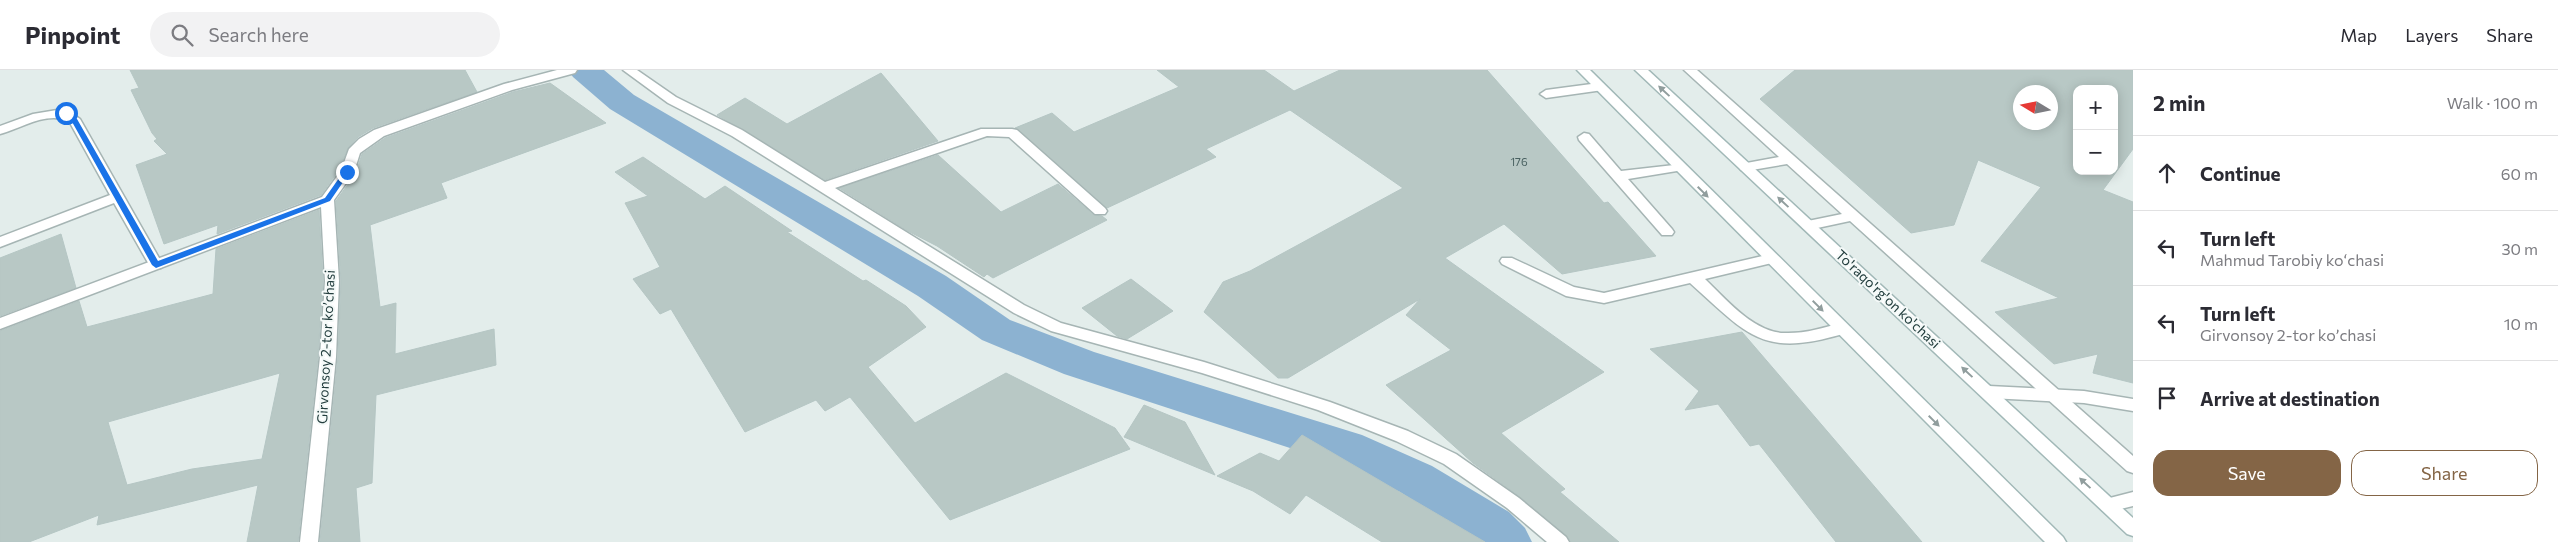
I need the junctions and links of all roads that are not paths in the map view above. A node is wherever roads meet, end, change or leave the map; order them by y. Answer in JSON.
{"nodes":[{"id":1,"x":571,"y":70,"type":"edge"},
{"id":2,"x":628,"y":70,"type":"edge"},
{"id":3,"x":1582,"y":70,"type":"edge"},
{"id":4,"x":1641,"y":70,"type":"edge"},
{"id":5,"x":1690,"y":70,"type":"edge"},
{"id":6,"x":1599,"y":87,"type":"junction"},
{"id":7,"x":1546,"y":94,"type":"dead end"},
{"id":8,"x":0,"y":130,"type":"edge"},
{"id":9,"x":1584,"y":137,"type":"dead end"},
{"id":10,"x":1790,"y":159,"type":"junction"},
{"id":11,"x":1678,"y":167,"type":"junction"},
{"id":12,"x":1746,"y":167,"type":"junction"},
{"id":13,"x":1619,"y":176,"type":"junction"},
{"id":14,"x":822,"y":188,"type":"junction"},
{"id":15,"x":118,"y":197,"type":"junction"},
{"id":16,"x":327,"y":200,"type":"junction"},
{"id":17,"x":1100,"y":211,"type":"dead end"},
{"id":18,"x":1854,"y":216,"type":"junction"},
{"id":19,"x":1808,"y":225,"type":"junction"},
{"id":20,"x":1667,"y":232,"type":"dead end"},
{"id":21,"x":0,"y":242,"type":"edge"},
{"id":22,"x":1770,"y":259,"type":"junction"},
{"id":23,"x":1507,"y":261,"type":"dead end"},
{"id":24,"x":156,"y":265,"type":"junction"},
{"id":25,"x":1693,"y":277,"type":"junction"},
{"id":26,"x":0,"y":324,"type":"edge"},
{"id":27,"x":1842,"y":329,"type":"junction"},
{"id":28,"x":1989,"y":392,"type":"junction"},
{"id":29,"x":2054,"y":395,"type":"junction"},
{"id":30,"x":2133,"y":405,"type":"edge"},
{"id":31,"x":2133,"y":466,"type":"edge"},
{"id":32,"x":2133,"y":499,"type":"edge"},
{"id":33,"x":2108,"y":505,"type":"junction"},
{"id":34,"x":2133,"y":529,"type":"edge"},
{"id":35,"x":309,"y":542,"type":"edge"},
{"id":36,"x":1560,"y":542,"type":"edge"},
{"id":37,"x":2057,"y":542,"type":"edge"}],
"edges":[{"from":1,"to":16,"type":"street"},
{"from":2,"to":14,"type":"street"},
{"from":3,"to":6,"type":"street"},
{"from":12,"to":4,"type":"street","name":"To'raqo'rg'on ko'chasi","one_way":true},
{"from":5,"to":10,"type":"street"},
{"from":6,"to":7,"type":"street"},
{"from":6,"to":11,"type":"street"},
{"from":8,"to":15,"type":"street"},
{"from":9,"to":13,"type":"street"},
{"from":10,"to":12,"type":"street"},
{"from":10,"to":18,"type":"street"},
{"from":11,"to":13,"type":"street"},
{"from":11,"to":22,"type":"street","one_way":true},
{"from":19,"to":12,"type":"street","name":"To'raqo'rg'on ko'chasi","one_way":true},
{"from":13,"to":20,"type":"street"},
{"from":14,"to":17,"type":"street"},
{"from":14,"to":36,"type":"street"},
{"from":15,"to":21,"type":"street"},
{"from":15,"to":24,"type":"street"},
{"from":16,"to":24,"type":"street"},
{"from":16,"to":35,"type":"street","name":"Girvonsoy 2-tor koʼchasi"},
{"from":18,"to":19,"type":"street"},
{"from":18,"to":29,"type":"street"},
{"from":28,"to":19,"type":"street","name":"To'raqo'rg'on ko'chasi","one_way":true},
{"from":22,"to":25,"type":"street"},
{"from":22,"to":27,"type":"street","one_way":true},
{"from":23,"to":25,"type":"street"},
{"from":24,"to":26,"type":"street"},
{"from":25,"to":27,"type":"street"},
{"from":27,"to":37,"type":"street","one_way":true},
{"from":28,"to":29,"type":"street"},
{"from":33,"to":28,"type":"street","name":"To'raqo'rg'on ko'chasi","one_way":true},
{"from":29,"to":30,"type":"street"},
{"from":29,"to":31,"type":"street"},
{"from":32,"to":33,"type":"street"},
{"from":33,"to":34,"type":"street","name":"To'raqo'rg'on ko'chasi"}]}
